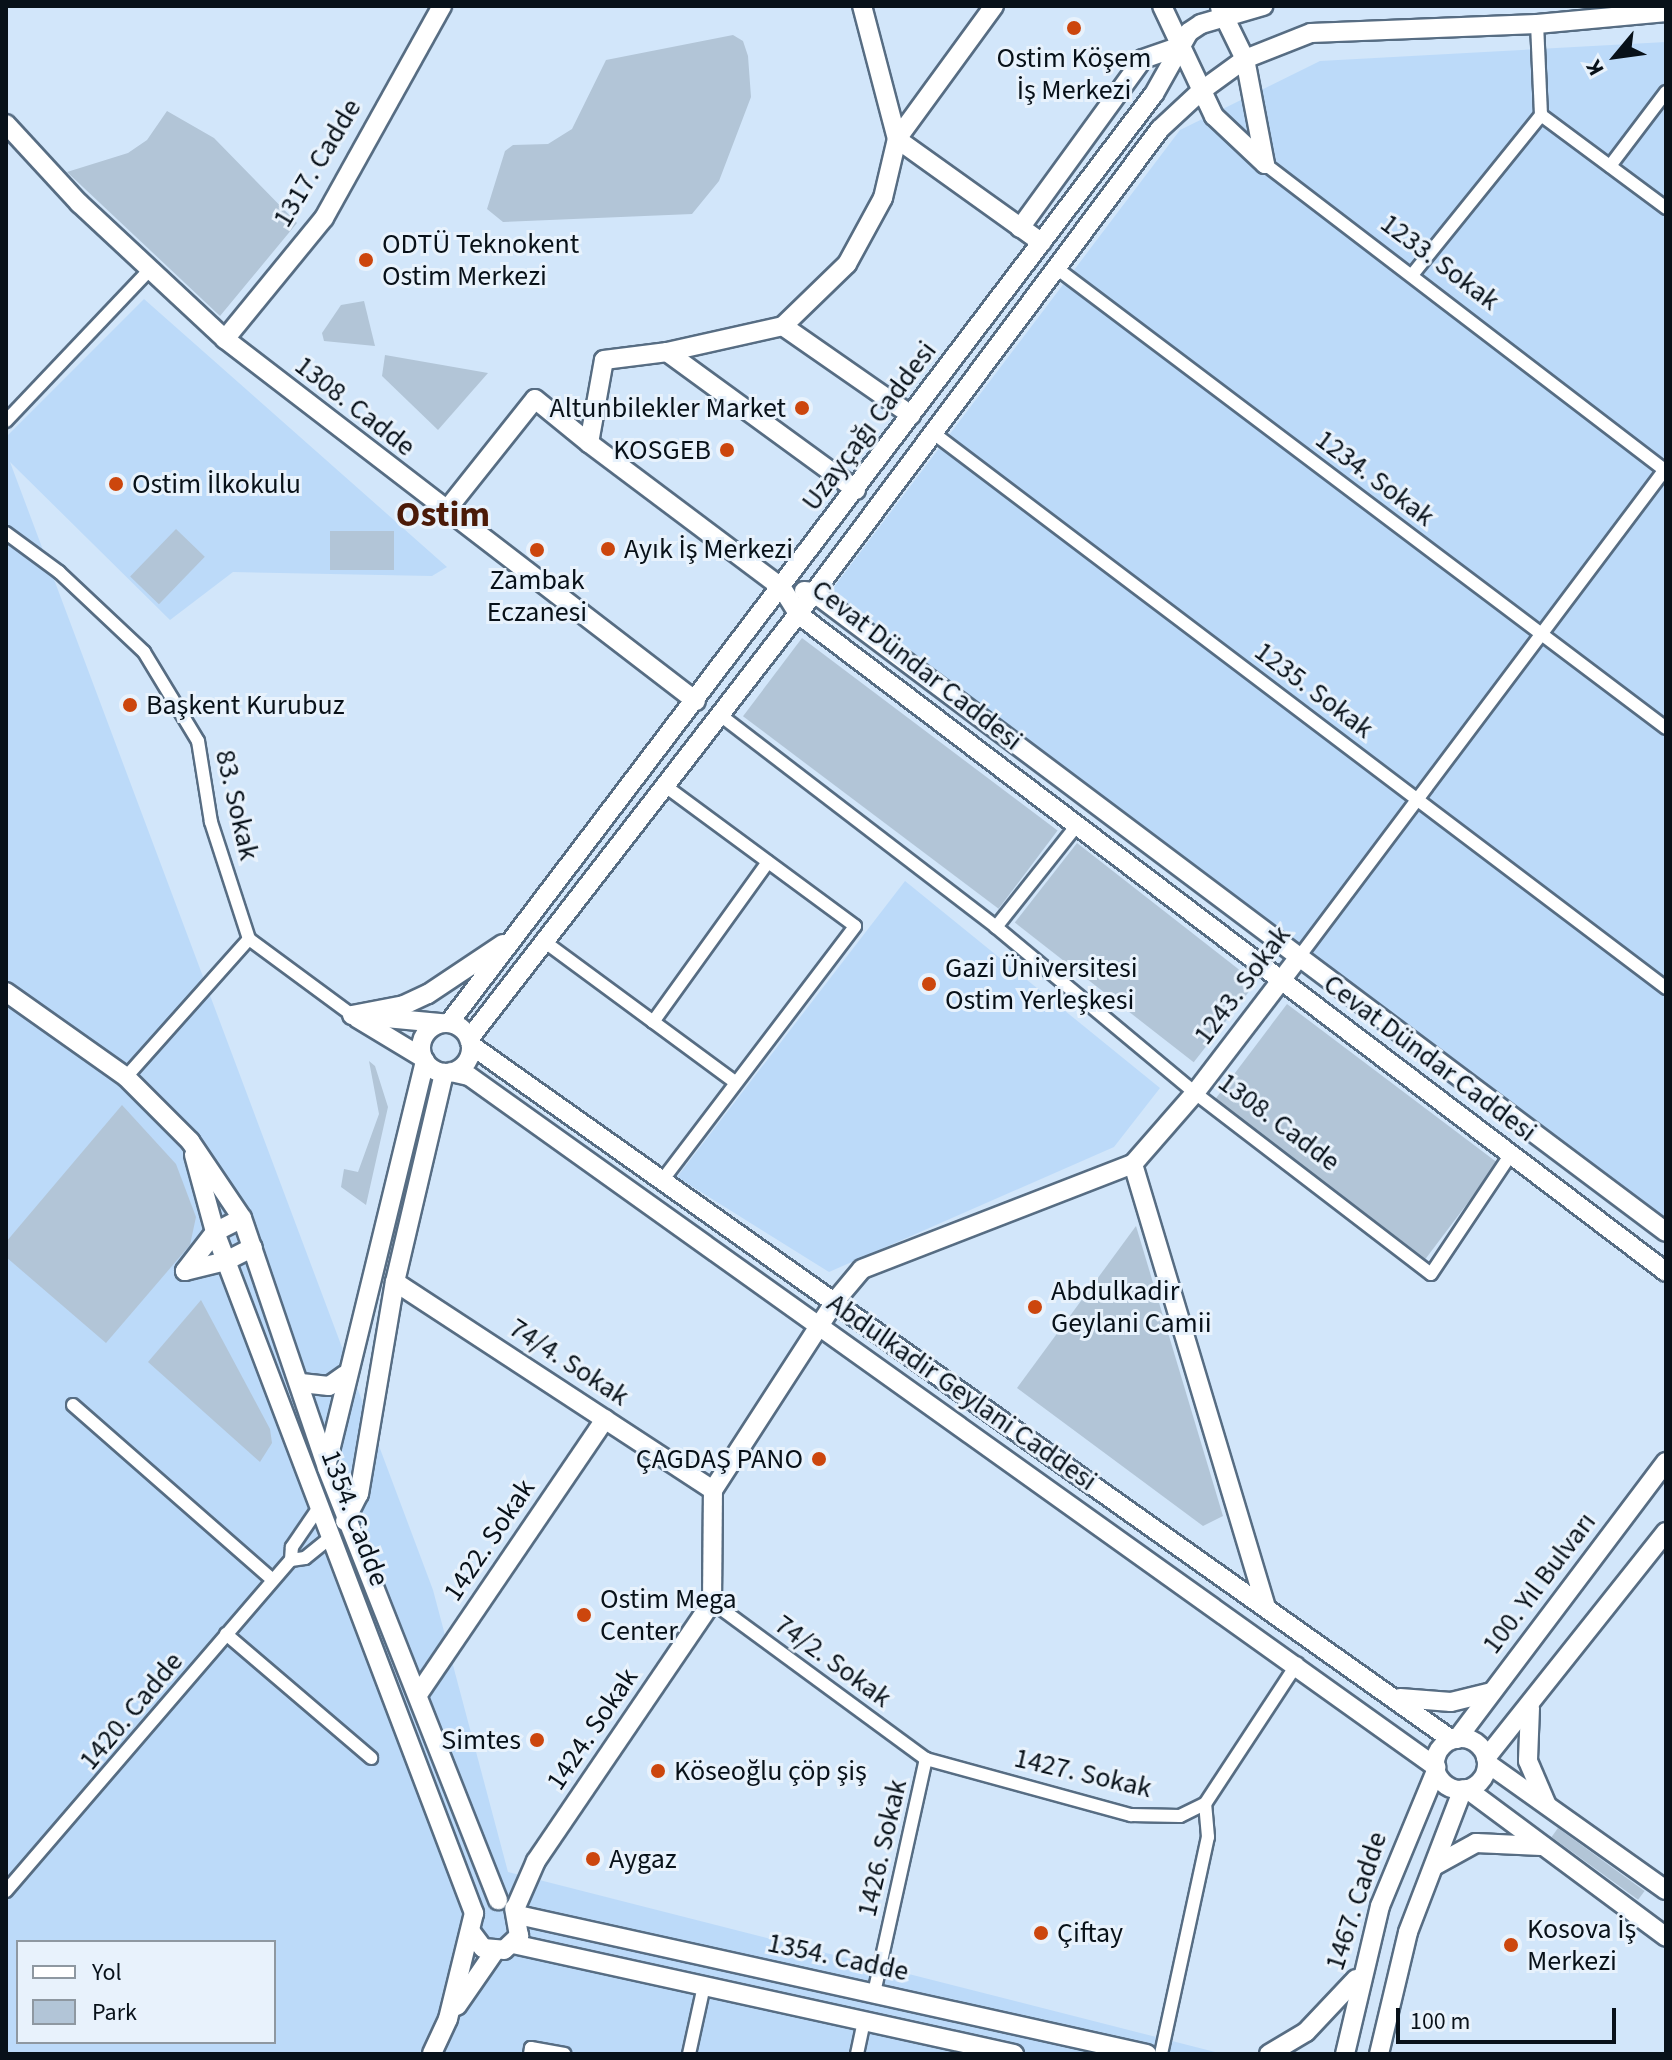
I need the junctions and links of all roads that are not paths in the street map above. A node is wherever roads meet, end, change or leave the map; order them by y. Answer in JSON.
{"nodes":[{"id":1,"x":442,"y":6,"type":"edge"},
{"id":2,"x":862,"y":6,"type":"edge"},
{"id":3,"x":994,"y":6,"type":"edge"},
{"id":4,"x":1162,"y":6,"type":"edge"},
{"id":5,"x":1263,"y":6,"type":"edge"},
{"id":6,"x":1222,"y":12,"type":"edge"},
{"id":7,"x":1666,"y":12,"type":"edge"},
{"id":8,"x":1537,"y":24,"type":"junction"},
{"id":9,"x":1177,"y":47,"type":"junction"},
{"id":10,"x":1245,"y":59,"type":"junction"},
{"id":11,"x":1201,"y":91,"type":"junction"},
{"id":12,"x":1666,"y":92,"type":"edge"},
{"id":13,"x":1541,"y":115,"type":"junction"},
{"id":14,"x":6,"y":124,"type":"edge"},
{"id":15,"x":897,"y":139,"type":"junction"},
{"id":16,"x":1265,"y":164,"type":"junction"},
{"id":17,"x":1610,"y":166,"type":"junction"},
{"id":18,"x":1666,"y":208,"type":"edge"},
{"id":19,"x":1020,"y":228,"type":"junction"},
{"id":20,"x":1042,"y":243,"type":"junction"},
{"id":21,"x":1055,"y":267,"type":"junction"},
{"id":22,"x":150,"y":269,"type":"junction"},
{"id":23,"x":1412,"y":275,"type":"junction"},
{"id":24,"x":783,"y":326,"type":"junction"},
{"id":25,"x":225,"y":339,"type":"junction"},
{"id":26,"x":667,"y":352,"type":"junction"},
{"id":27,"x":911,"y":415,"type":"junction"},
{"id":28,"x":6,"y":421,"type":"edge"},
{"id":29,"x":932,"y":432,"type":"junction"},
{"id":30,"x":589,"y":443,"type":"junction"},
{"id":31,"x":1666,"y":469,"type":"edge"},
{"id":32,"x":856,"y":490,"type":"junction"},
{"id":33,"x":445,"y":512,"type":"junction"},
{"id":34,"x":6,"y":533,"type":"edge"},
{"id":35,"x":782,"y":588,"type":"junction"},
{"id":36,"x":813,"y":592,"type":"junction"},
{"id":37,"x":798,"y":614,"type":"junction"},
{"id":38,"x":1542,"y":635,"type":"junction"},
{"id":39,"x":696,"y":701,"type":"junction"},
{"id":40,"x":720,"y":715,"type":"junction"},
{"id":41,"x":1666,"y":728,"type":"edge"},
{"id":42,"x":665,"y":786,"type":"junction"},
{"id":43,"x":1420,"y":799,"type":"junction"},
{"id":44,"x":1077,"y":825,"type":"junction"},
{"id":45,"x":768,"y":862,"type":"junction"},
{"id":46,"x":996,"y":927,"type":"junction"},
{"id":47,"x":520,"y":931,"type":"junction"},
{"id":48,"x":249,"y":939,"type":"junction"},
{"id":49,"x":545,"y":942,"type":"junction"},
{"id":50,"x":1299,"y":957,"type":"junction"},
{"id":51,"x":1281,"y":980,"type":"junction"},
{"id":52,"x":1666,"y":988,"type":"edge"},
{"id":53,"x":6,"y":992,"type":"edge"},
{"id":54,"x":352,"y":1015,"type":"junction"},
{"id":55,"x":653,"y":1022,"type":"junction"},
{"id":56,"x":445,"y":1023,"type":"junction"},
{"id":57,"x":470,"y":1042,"type":"junction"},
{"id":58,"x":424,"y":1060,"type":"junction"},
{"id":59,"x":448,"y":1072,"type":"junction"},
{"id":60,"x":126,"y":1077,"type":"junction"},
{"id":61,"x":736,"y":1083,"type":"junction"},
{"id":62,"x":1195,"y":1093,"type":"junction"},
{"id":63,"x":190,"y":1141,"type":"junction"},
{"id":64,"x":1511,"y":1154,"type":"junction"},
{"id":65,"x":1133,"y":1164,"type":"junction"},
{"id":66,"x":661,"y":1182,"type":"junction"},
{"id":67,"x":242,"y":1218,"type":"junction"},
{"id":68,"x":215,"y":1232,"type":"junction"},
{"id":69,"x":1666,"y":1232,"type":"edge"},
{"id":70,"x":253,"y":1247,"type":"junction"},
{"id":71,"x":226,"y":1261,"type":"junction"},
{"id":72,"x":1666,"y":1272,"type":"edge"},
{"id":73,"x":395,"y":1282,"type":"junction"},
{"id":74,"x":836,"y":1300,"type":"junction"},
{"id":75,"x":822,"y":1328,"type":"junction"},
{"id":76,"x":345,"y":1375,"type":"junction"},
{"id":77,"x":301,"y":1383,"type":"junction"},
{"id":78,"x":73,"y":1405,"type":"dead end"},
{"id":79,"x":605,"y":1419,"type":"junction"},
{"id":80,"x":1666,"y":1462,"type":"edge"},
{"id":81,"x":327,"y":1468,"type":"junction"},
{"id":82,"x":713,"y":1490,"type":"junction"},
{"id":83,"x":320,"y":1506,"type":"junction"},
{"id":84,"x":349,"y":1516,"type":"junction"},
{"id":85,"x":1666,"y":1532,"type":"edge"},
{"id":86,"x":332,"y":1536,"type":"junction"},
{"id":87,"x":291,"y":1560,"type":"junction"},
{"id":88,"x":272,"y":1579,"type":"junction"},
{"id":89,"x":712,"y":1602,"type":"junction"},
{"id":90,"x":1265,"y":1605,"type":"junction"},
{"id":91,"x":226,"y":1634,"type":"junction"},
{"id":92,"x":1313,"y":1639,"type":"junction"},
{"id":93,"x":1297,"y":1664,"type":"junction"},
{"id":94,"x":1492,"y":1692,"type":"junction"},
{"id":95,"x":419,"y":1693,"type":"junction"},
{"id":96,"x":1397,"y":1697,"type":"junction"},
{"id":97,"x":1530,"y":1708,"type":"junction"},
{"id":98,"x":1454,"y":1739,"type":"junction"},
{"id":99,"x":371,"y":1758,"type":"dead end"},
{"id":100,"x":926,"y":1759,"type":"junction"},
{"id":101,"x":1486,"y":1760,"type":"junction"},
{"id":102,"x":1436,"y":1769,"type":"junction"},
{"id":103,"x":1465,"y":1789,"type":"junction"},
{"id":104,"x":1205,"y":1804,"type":"junction"},
{"id":105,"x":1550,"y":1809,"type":"junction"},
{"id":106,"x":1544,"y":1847,"type":"junction"},
{"id":107,"x":1434,"y":1866,"type":"junction"},
{"id":108,"x":1666,"y":1890,"type":"edge"},
{"id":109,"x":6,"y":1891,"type":"edge"},
{"id":110,"x":509,"y":1906,"type":"junction"},
{"id":111,"x":474,"y":1913,"type":"junction"},
{"id":112,"x":471,"y":1932,"type":"junction"},
{"id":113,"x":1666,"y":1937,"type":"edge"},
{"id":114,"x":504,"y":1948,"type":"junction"},
{"id":115,"x":1361,"y":1973,"type":"junction"},
{"id":116,"x":704,"y":1986,"type":"junction"},
{"id":117,"x":874,"y":1993,"type":"junction"},
{"id":118,"x":448,"y":2019,"type":"junction"},
{"id":119,"x":864,"y":2021,"type":"junction"},
{"id":120,"x":974,"y":2050,"type":"edge"},
{"id":121,"x":432,"y":2054,"type":"edge"},
{"id":122,"x":530,"y":2054,"type":"edge"},
{"id":123,"x":564,"y":2054,"type":"edge"},
{"id":124,"x":689,"y":2054,"type":"edge"},
{"id":125,"x":857,"y":2054,"type":"edge"},
{"id":126,"x":1014,"y":2054,"type":"edge"},
{"id":127,"x":1147,"y":2054,"type":"edge"},
{"id":128,"x":1161,"y":2054,"type":"edge"},
{"id":129,"x":1269,"y":2054,"type":"edge"},
{"id":130,"x":1345,"y":2054,"type":"edge"},
{"id":131,"x":1379,"y":2054,"type":"edge"}],
"edges":[{"from":1,"to":25,"type":"main road","name":"1317. Cadde"},
{"from":2,"to":15,"type":"main road"},
{"from":3,"to":15,"type":"main road"},
{"from":4,"to":9,"type":"main road"},
{"from":5,"to":6,"type":"main road"},
{"from":6,"to":9,"type":"main road"},
{"from":6,"to":10,"type":"main road"},
{"from":7,"to":8,"type":"main road"},
{"from":8,"to":10,"type":"main road"},
{"from":8,"to":13,"type":"street"},
{"from":9,"to":11,"type":"main road"},
{"from":9,"to":19,"type":"main road"},
{"from":9,"to":20,"type":"main road","name":"Uzayçağı Caddesi"},
{"from":10,"to":11,"type":"main road","name":"Uzayçağı Caddesi"},
{"from":10,"to":16,"type":"main road"},
{"from":11,"to":16,"type":"main road"},
{"from":11,"to":21,"type":"main road","name":"Uzayçağı Caddesi"},
{"from":12,"to":17,"type":"street"},
{"from":13,"to":17,"type":"street"},
{"from":13,"to":23,"type":"street"},
{"from":14,"to":22,"type":"main road","name":"1308. Cadde"},
{"from":15,"to":19,"type":"main road"},
{"from":15,"to":24,"type":"main road"},
{"from":16,"to":23,"type":"street","name":"1233. Sokak"},
{"from":17,"to":18,"type":"street"},
{"from":19,"to":20,"type":"main road"},
{"from":20,"to":27,"type":"main road","name":"Uzayçağı Caddesi"},
{"from":21,"to":29,"type":"main road","name":"Uzayçağı Caddesi"},
{"from":21,"to":38,"type":"street","name":"1234. Sokak"},
{"from":22,"to":25,"type":"main road","name":"1308. Cadde"},
{"from":22,"to":28,"type":"street"},
{"from":23,"to":31,"type":"street","name":"1233. Sokak"},
{"from":24,"to":26,"type":"main road"},
{"from":24,"to":27,"type":"main road"},
{"from":25,"to":33,"type":"main road","name":"1308. Cadde"},
{"from":26,"to":30,"type":"main road"},
{"from":26,"to":32,"type":"main road"},
{"from":27,"to":32,"type":"main road","name":"Uzayçağı Caddesi"},
{"from":29,"to":36,"type":"main road","name":"Uzayçağı Caddesi"},
{"from":29,"to":43,"type":"street","name":"1235. Sokak"},
{"from":30,"to":33,"type":"main road"},
{"from":30,"to":35,"type":"main road"},
{"from":31,"to":38,"type":"street","name":"1243. Sokak"},
{"from":32,"to":35,"type":"main road","name":"Uzayçağı Caddesi"},
{"from":33,"to":39,"type":"main road","name":"1308. Cadde"},
{"from":34,"to":48,"type":"street","name":"83. Sokak"},
{"from":35,"to":36,"type":"main road","name":"Cevat Dündar Caddesi"},
{"from":35,"to":37,"type":"main road","name":"Cevat Dündar Caddesi"},
{"from":35,"to":39,"type":"main road","name":"Uzayçağı Caddesi"},
{"from":36,"to":37,"type":"main road","name":"Uzayçağı Caddesi"},
{"from":36,"to":50,"type":"main road","name":"Cevat Dündar Caddesi"},
{"from":37,"to":40,"type":"main road","name":"Uzayçağı Caddesi"},
{"from":37,"to":44,"type":"main road","name":"Cevat Dündar Caddesi"},
{"from":38,"to":41,"type":"street","name":"1234. Sokak"},
{"from":38,"to":43,"type":"street","name":"1243. Sokak"},
{"from":39,"to":47,"type":"main road","name":"Uzayçağı Caddesi"},
{"from":40,"to":42,"type":"main road","name":"Uzayçağı Caddesi"},
{"from":40,"to":46,"type":"street","name":"1308. Cadde"},
{"from":42,"to":45,"type":"street"},
{"from":42,"to":49,"type":"main road","name":"Uzayçağı Caddesi"},
{"from":43,"to":50,"type":"street","name":"1243. Sokak"},
{"from":43,"to":52,"type":"street","name":"1235. Sokak"},
{"from":44,"to":46,"type":"street"},
{"from":44,"to":51,"type":"main road","name":"Cevat Dündar Caddesi"},
{"from":45,"to":55,"type":"street"},
{"from":45,"to":61,"type":"street"},
{"from":46,"to":62,"type":"street","name":"1308. Cadde"},
{"from":47,"to":54,"type":"main road"},
{"from":47,"to":56,"type":"main road","name":"Uzayçağı Caddesi"},
{"from":48,"to":54,"type":"street"},
{"from":48,"to":60,"type":"street"},
{"from":49,"to":55,"type":"street"},
{"from":49,"to":57,"type":"main road","name":"Uzayçağı Caddesi"},
{"from":50,"to":51,"type":"main road","name":"1243. Sokak"},
{"from":50,"to":69,"type":"main road","name":"Cevat Dündar Caddesi"},
{"from":51,"to":62,"type":"main road","name":"1243. Sokak"},
{"from":51,"to":64,"type":"main road","name":"Cevat Dündar Caddesi"},
{"from":53,"to":60,"type":"main road","name":"1354. Cadde"},
{"from":54,"to":56,"type":"main road"},
{"from":54,"to":58,"type":"main road"},
{"from":55,"to":61,"type":"street"},
{"from":56,"to":57,"type":"main road"},
{"from":56,"to":58,"type":"main road"},
{"from":57,"to":59,"type":"main road"},
{"from":57,"to":66,"type":"main road","name":"Abdulkadir Geylani Caddesi"},
{"from":58,"to":59,"type":"main road"},
{"from":58,"to":76,"type":"main road"},
{"from":59,"to":73,"type":"main road"},
{"from":59,"to":75,"type":"main road","name":"Abdulkadir Geylani Caddesi"},
{"from":60,"to":63,"type":"main road","name":"1354. Cadde"},
{"from":61,"to":66,"type":"street"},
{"from":62,"to":64,"type":"street","name":"1308. Cadde"},
{"from":62,"to":65,"type":"main road","name":"1243. Sokak"},
{"from":63,"to":67,"type":"main road","name":"1354. Cadde"},
{"from":63,"to":68,"type":"main road","name":"1354. Cadde"},
{"from":64,"to":72,"type":"main road","name":"Cevat Dündar Caddesi"},
{"from":65,"to":74,"type":"main road"},
{"from":65,"to":90,"type":"main road"},
{"from":66,"to":74,"type":"main road","name":"Abdulkadir Geylani Caddesi"},
{"from":67,"to":68,"type":"main road"},
{"from":67,"to":70,"type":"main road","name":"1354. Cadde"},
{"from":68,"to":71,"type":"main road","name":"1354. Cadde"},
{"from":68,"to":71,"type":"main road"},
{"from":70,"to":71,"type":"main road"},
{"from":70,"to":77,"type":"main road","name":"1354. Cadde"},
{"from":71,"to":83,"type":"main road","name":"1354. Cadde"},
{"from":73,"to":79,"type":"main road","name":"74/4. Sokak"},
{"from":73,"to":84,"type":"main road"},
{"from":74,"to":75,"type":"main road"},
{"from":74,"to":90,"type":"main road","name":"Abdulkadir Geylani Caddesi"},
{"from":75,"to":82,"type":"main road"},
{"from":75,"to":93,"type":"main road","name":"Abdulkadir Geylani Caddesi"},
{"from":76,"to":77,"type":"main road"},
{"from":76,"to":81,"type":"main road"},
{"from":77,"to":81,"type":"main road","name":"1354. Cadde"},
{"from":78,"to":88,"type":"street"},
{"from":79,"to":82,"type":"main road","name":"74/4. Sokak"},
{"from":79,"to":95,"type":"main road","name":"1422. Sokak"},
{"from":80,"to":94,"type":"main road","name":"100. Yıl Bulvarı"},
{"from":81,"to":83,"type":"main road"},
{"from":81,"to":84,"type":"main road","name":"1354. Cadde"},
{"from":82,"to":89,"type":"main road"},
{"from":83,"to":86,"type":"main road","name":"1354. Cadde"},
{"from":83,"to":87,"type":"street","name":"1420. Cadde"},
{"from":84,"to":86,"type":"main road"},
{"from":84,"to":95,"type":"main road","name":"1354. Cadde"},
{"from":85,"to":97,"type":"main road"},
{"from":86,"to":87,"type":"street","name":"1420. Cadde"},
{"from":86,"to":111,"type":"main road","name":"1354. Cadde"},
{"from":87,"to":88,"type":"street","name":"1420. Cadde"},
{"from":88,"to":91,"type":"street","name":"1420. Cadde"},
{"from":89,"to":100,"type":"street","name":"74/2. Sokak"},
{"from":89,"to":110,"type":"main road","name":"1424. Sokak"},
{"from":90,"to":92,"type":"main road","name":"Abdulkadir Geylani Caddesi"},
{"from":91,"to":99,"type":"street"},
{"from":91,"to":109,"type":"street","name":"1420. Cadde"},
{"from":92,"to":93,"type":"main road"},
{"from":92,"to":96,"type":"main road","name":"Abdulkadir Geylani Caddesi"},
{"from":93,"to":102,"type":"main road","name":"Abdulkadir Geylani Caddesi"},
{"from":93,"to":104,"type":"street"},
{"from":94,"to":96,"type":"main road"},
{"from":94,"to":98,"type":"main road","name":"100. Yıl Bulvarı"},
{"from":95,"to":110,"type":"main road","name":"1354. Cadde"},
{"from":96,"to":98,"type":"main road","name":"Abdulkadir Geylani Caddesi"},
{"from":97,"to":101,"type":"main road"},
{"from":97,"to":105,"type":"main road"},
{"from":98,"to":101,"type":"main road"},
{"from":98,"to":102,"type":"main road"},
{"from":100,"to":104,"type":"street","name":"1427. Sokak"},
{"from":100,"to":117,"type":"street","name":"1426. Sokak"},
{"from":101,"to":103,"type":"main road"},
{"from":101,"to":105,"type":"main road"},
{"from":102,"to":103,"type":"main road"},
{"from":102,"to":115,"type":"main road","name":"1467. Cadde"},
{"from":103,"to":106,"type":"main road"},
{"from":103,"to":107,"type":"main road","name":"1467. Cadde"},
{"from":104,"to":128,"type":"street"},
{"from":105,"to":108,"type":"main road"},
{"from":106,"to":107,"type":"main road"},
{"from":106,"to":113,"type":"main road"},
{"from":107,"to":131,"type":"main road","name":"1467. Cadde"},
{"from":110,"to":111,"type":"main road"},
{"from":110,"to":114,"type":"main road"},
{"from":110,"to":117,"type":"main road","name":"1354. Cadde"},
{"from":111,"to":112,"type":"main road","name":"1354. Cadde"},
{"from":112,"to":114,"type":"main road","name":"1354. Cadde"},
{"from":112,"to":118,"type":"main road"},
{"from":114,"to":116,"type":"main road","name":"1354. Cadde"},
{"from":114,"to":118,"type":"main road"},
{"from":115,"to":129,"type":"main road"},
{"from":115,"to":130,"type":"main road","name":"1467. Cadde"},
{"from":116,"to":119,"type":"main road","name":"1354. Cadde"},
{"from":116,"to":124,"type":"street"},
{"from":117,"to":127,"type":"main road","name":"1354. Cadde"},
{"from":118,"to":121,"type":"main road"},
{"from":119,"to":120,"type":"main road","name":"1354. Cadde"},
{"from":119,"to":125,"type":"street"},
{"from":120,"to":126,"type":"main road","name":"1354. Cadde"},
{"from":122,"to":123,"type":"street"}]}
